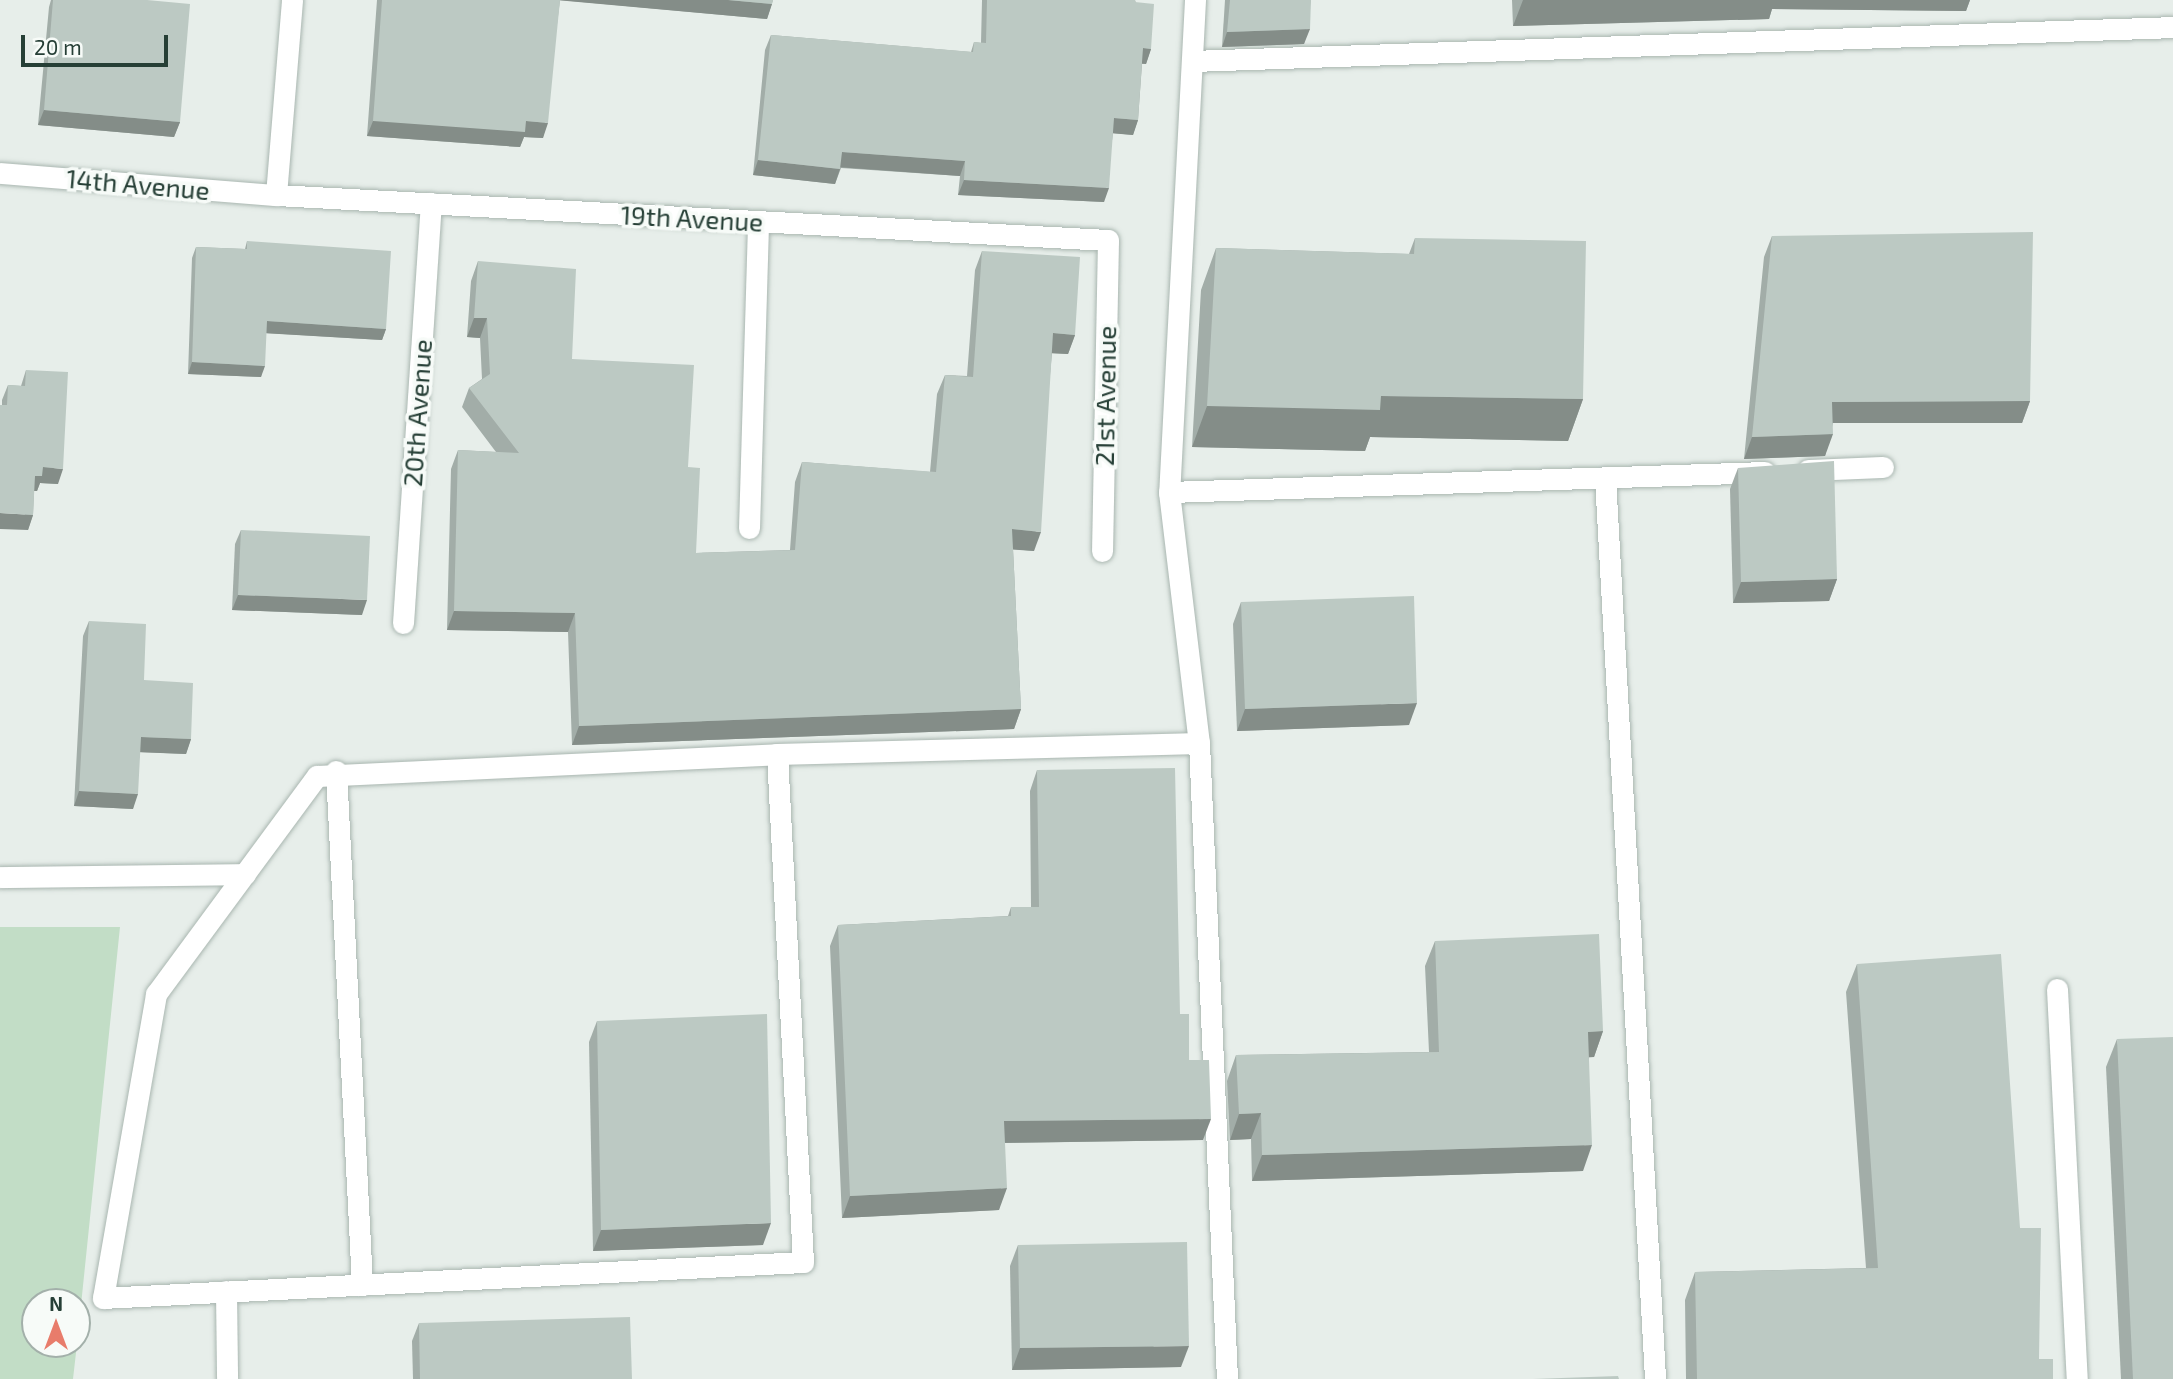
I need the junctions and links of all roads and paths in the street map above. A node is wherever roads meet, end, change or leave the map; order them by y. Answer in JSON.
{"nodes":[{"id":1,"x":292,"y":0,"type":"edge"},
{"id":2,"x":1195,"y":0,"type":"edge"},
{"id":3,"x":2173,"y":27,"type":"edge"},
{"id":4,"x":1192,"y":61,"type":"junction"},
{"id":5,"x":0,"y":173,"type":"edge"},
{"id":6,"x":276,"y":195,"type":"junction"},
{"id":7,"x":431,"y":203,"type":"junction"},
{"id":8,"x":758,"y":222,"type":"junction"},
{"id":9,"x":1108,"y":240,"type":"joint"},
{"id":10,"x":1883,"y":467,"type":"dead end"},
{"id":11,"x":1605,"y":478,"type":"junction"},
{"id":12,"x":1169,"y":492,"type":"junction"},
{"id":13,"x":749,"y":528,"type":"dead end"},
{"id":14,"x":1102,"y":551,"type":"dead end"},
{"id":15,"x":403,"y":623,"type":"dead end"},
{"id":16,"x":1199,"y":743,"type":"junction"},
{"id":17,"x":776,"y":754,"type":"junction"},
{"id":18,"x":336,"y":771,"type":"junction"},
{"id":19,"x":245,"y":874,"type":"junction"},
{"id":20,"x":0,"y":877,"type":"edge"},
{"id":21,"x":2057,"y":989,"type":"dead end"},
{"id":22,"x":362,"y":1285,"type":"junction"},
{"id":23,"x":226,"y":1291,"type":"junction"},
{"id":24,"x":227,"y":1379,"type":"edge"},
{"id":25,"x":1227,"y":1379,"type":"edge"},
{"id":26,"x":1655,"y":1379,"type":"edge"},
{"id":27,"x":2077,"y":1379,"type":"edge"}],
"edges":[{"from":1,"to":6,"type":"street"},
{"from":2,"to":4,"type":"street"},
{"from":3,"to":4,"type":"street"},
{"from":4,"to":12,"type":"street"},
{"from":5,"to":6,"type":"street","name":"14th Avenue"},
{"from":6,"to":7,"type":"street","name":"19th Avenue"},
{"from":7,"to":8,"type":"street","name":"19th Avenue"},
{"from":7,"to":15,"type":"street","name":"20th Avenue"},
{"from":8,"to":9,"type":"street","name":"19th Avenue"},
{"from":8,"to":13,"type":"street"},
{"from":9,"to":14,"type":"street","name":"21st Avenue"},
{"from":10,"to":11,"type":"street"},
{"from":11,"to":12,"type":"street"},
{"from":11,"to":26,"type":"street"},
{"from":12,"to":16,"type":"street"},
{"from":16,"to":17,"type":"street"},
{"from":16,"to":25,"type":"street"},
{"from":17,"to":18,"type":"street"},
{"from":17,"to":22,"type":"street"},
{"from":18,"to":19,"type":"street"},
{"from":18,"to":22,"type":"street"},
{"from":19,"to":20,"type":"street"},
{"from":19,"to":23,"type":"street"},
{"from":21,"to":27,"type":"street"},
{"from":22,"to":23,"type":"street"},
{"from":23,"to":24,"type":"street"}]}
